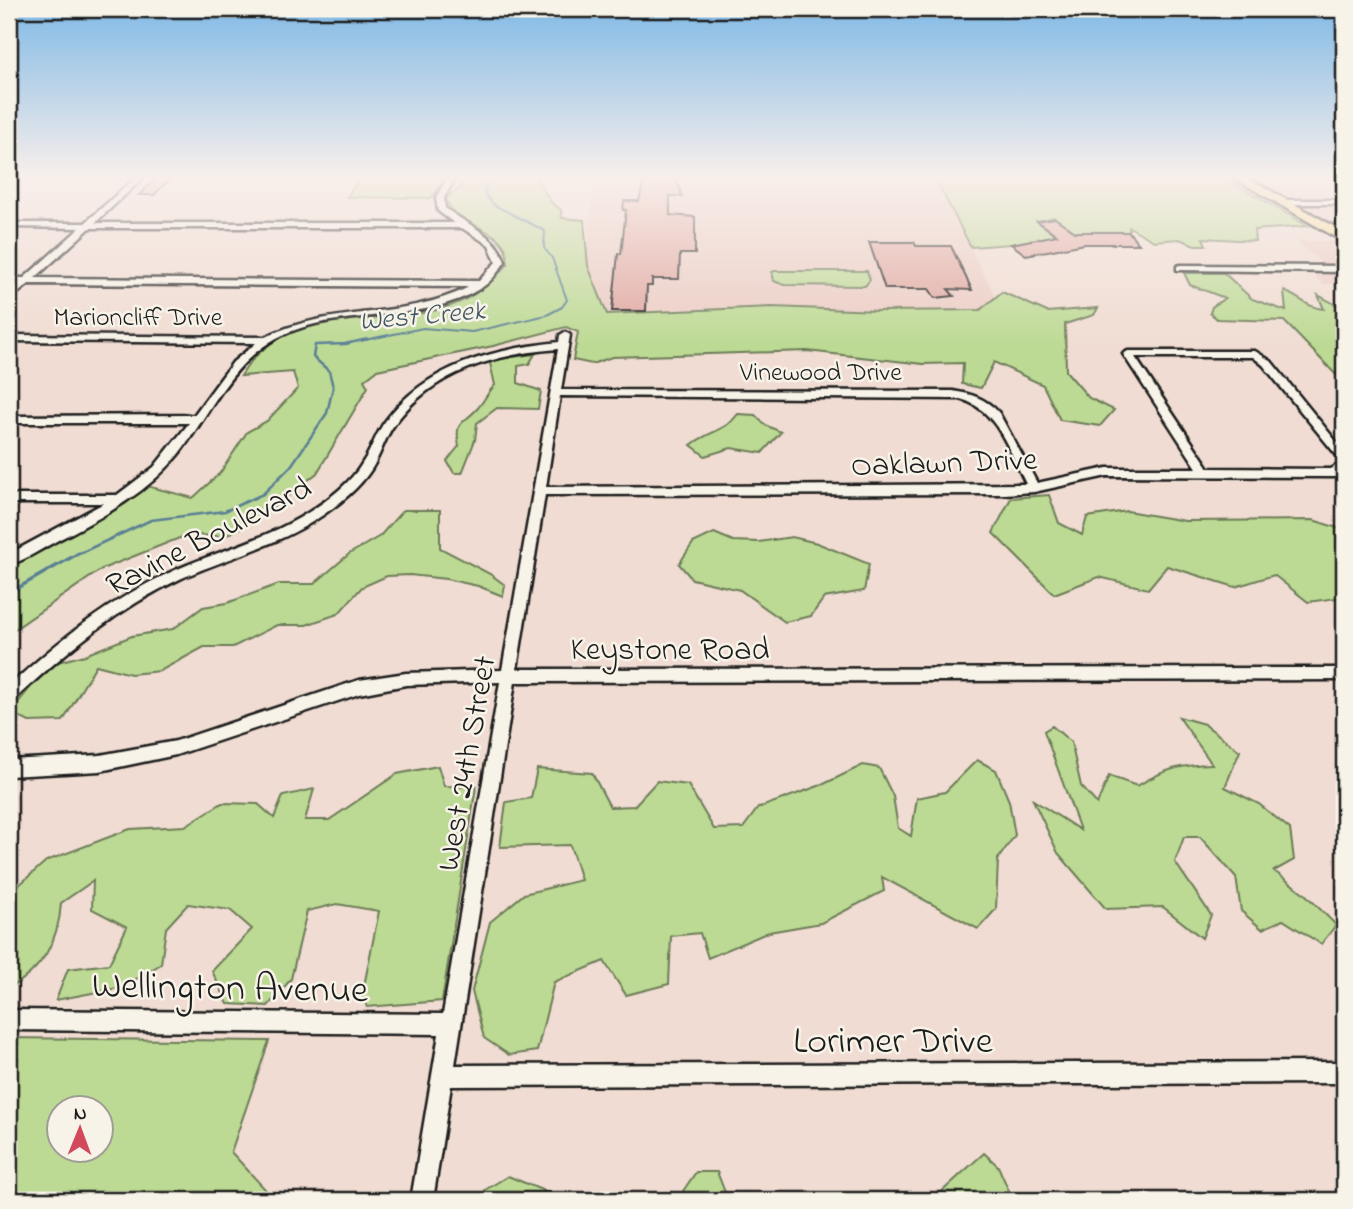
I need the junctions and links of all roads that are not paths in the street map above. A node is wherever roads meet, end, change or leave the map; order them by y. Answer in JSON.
{"nodes":[{"id":1,"x":77,"y":234,"type":"edge"},
{"id":2,"x":483,"y":234,"type":"edge"},
{"id":3,"x":1180,"y":268,"type":"dead end"},
{"id":4,"x":1344,"y":269,"type":"edge"},
{"id":5,"x":9,"y":281,"type":"edge"},
{"id":6,"x":26,"y":281,"type":"junction"},
{"id":7,"x":482,"y":284,"type":"junction"},
{"id":8,"x":9,"y":297,"type":"edge"},
{"id":9,"x":9,"y":338,"type":"edge"},
{"id":10,"x":266,"y":340,"type":"junction"},
{"id":11,"x":565,"y":340,"type":"joint"},
{"id":12,"x":556,"y":393,"type":"junction"},
{"id":13,"x":9,"y":419,"type":"edge"},
{"id":14,"x":198,"y":419,"type":"junction"},
{"id":15,"x":1344,"y":459,"type":"edge"},
{"id":16,"x":1344,"y":466,"type":"edge"},
{"id":17,"x":1205,"y":472,"type":"junction"},
{"id":18,"x":1034,"y":488,"type":"junction"},
{"id":19,"x":541,"y":491,"type":"junction"},
{"id":20,"x":9,"y":499,"type":"edge"},
{"id":21,"x":117,"y":499,"type":"junction"},
{"id":22,"x":9,"y":560,"type":"edge"},
{"id":23,"x":1344,"y":674,"type":"edge"},
{"id":24,"x":509,"y":676,"type":"junction"},
{"id":25,"x":9,"y":695,"type":"edge"},
{"id":26,"x":9,"y":768,"type":"edge"},
{"id":27,"x":9,"y":1020,"type":"edge"},
{"id":28,"x":451,"y":1024,"type":"junction"},
{"id":29,"x":1344,"y":1073,"type":"edge"},
{"id":30,"x":442,"y":1076,"type":"junction"},
{"id":31,"x":422,"y":1200,"type":"edge"}],
"edges":[{"from":1,"to":6,"type":"street"},
{"from":2,"to":7,"type":"street"},
{"from":3,"to":4,"type":"street"},
{"from":5,"to":6,"type":"street"},
{"from":6,"to":7,"type":"street"},
{"from":6,"to":8,"type":"street"},
{"from":7,"to":10,"type":"street"},
{"from":9,"to":10,"type":"street","name":"Marioncliff Drive"},
{"from":10,"to":14,"type":"street"},
{"from":11,"to":12,"type":"street","name":"West 24th Street"},
{"from":11,"to":25,"type":"street","name":"Ravine Boulevard"},
{"from":12,"to":18,"type":"street","name":"Vinewood Drive"},
{"from":12,"to":19,"type":"street","name":"West 24th Street"},
{"from":13,"to":14,"type":"street"},
{"from":14,"to":21,"type":"street"},
{"from":15,"to":17,"type":"street"},
{"from":16,"to":17,"type":"street","name":"Oaklawn Drive"},
{"from":17,"to":18,"type":"street","name":"Oaklawn Drive"},
{"from":18,"to":19,"type":"street","name":"Oaklawn Drive"},
{"from":19,"to":24,"type":"street","name":"West 24th Street"},
{"from":20,"to":21,"type":"street"},
{"from":21,"to":22,"type":"street"},
{"from":23,"to":24,"type":"street","name":"Keystone Road"},
{"from":24,"to":26,"type":"street","name":"Keystone Road"},
{"from":24,"to":28,"type":"street","name":"West 24th Street"},
{"from":27,"to":28,"type":"street","name":"Wellington Avenue"},
{"from":28,"to":30,"type":"street","name":"West 24th Street"},
{"from":29,"to":30,"type":"street","name":"Lorimer Drive"},
{"from":30,"to":31,"type":"street","name":"West 24th Street"}]}
